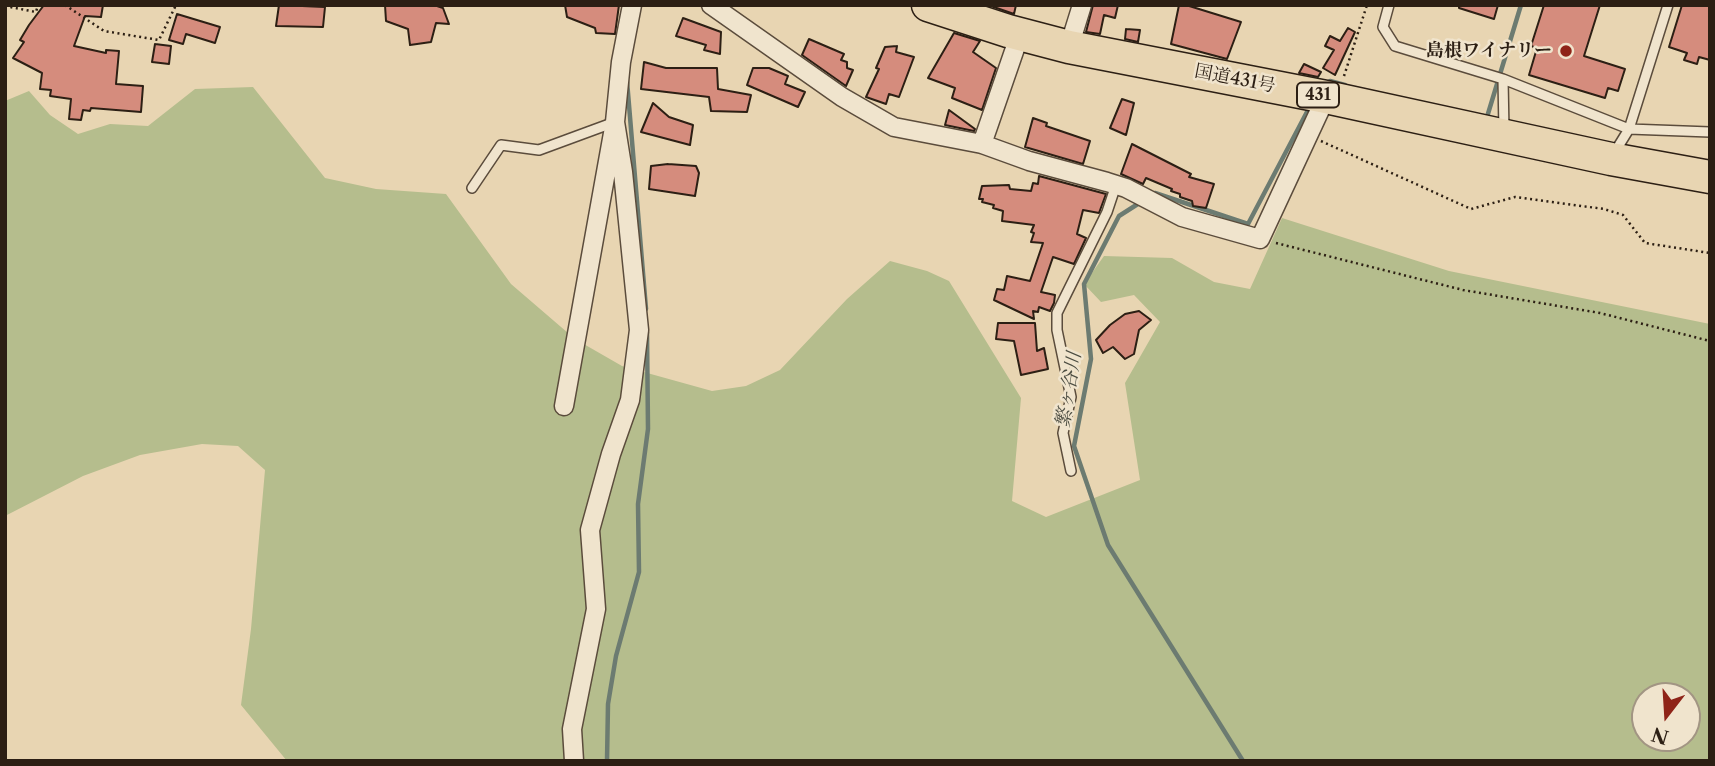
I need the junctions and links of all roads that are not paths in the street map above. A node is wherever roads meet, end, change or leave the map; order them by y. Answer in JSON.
{"nodes":[{"id":1,"x":632,"y":5,"type":"edge"},
{"id":2,"x":711,"y":5,"type":"edge"},
{"id":3,"x":928,"y":5,"type":"edge"},
{"id":4,"x":1082,"y":5,"type":"edge"},
{"id":5,"x":1389,"y":5,"type":"edge"},
{"id":6,"x":1668,"y":5,"type":"edge"},
{"id":7,"x":1020,"y":34,"type":"junction"},
{"id":8,"x":1069,"y":47,"type":"junction"},
{"id":9,"x":1503,"y":79,"type":"junction"},
{"id":10,"x":1331,"y":98,"type":"junction"},
{"id":11,"x":615,"y":122,"type":"junction"},
{"id":12,"x":1629,"y":129,"type":"junction"},
{"id":13,"x":1710,"y":132,"type":"edge"},
{"id":14,"x":1504,"y":136,"type":"junction"},
{"id":15,"x":982,"y":144,"type":"junction"},
{"id":16,"x":1611,"y":159,"type":"junction"},
{"id":17,"x":1710,"y":177,"type":"edge"},
{"id":18,"x":1116,"y":185,"type":"junction"},
{"id":19,"x":471,"y":188,"type":"dead end"},
{"id":20,"x":564,"y":406,"type":"dead end"},
{"id":21,"x":1071,"y":471,"type":"dead end"},
{"id":22,"x":574,"y":761,"type":"edge"}],
"edges":[{"from":1,"to":11,"type":"street"},
{"from":2,"to":15,"type":"street"},
{"from":3,"to":7,"type":"highway","name":"国道431号","number":"431"},
{"from":4,"to":8,"type":"street"},
{"from":5,"to":9,"type":"lane"},
{"from":6,"to":12,"type":"lane"},
{"from":7,"to":8,"type":"highway","name":"国道431号","number":"431"},
{"from":7,"to":15,"type":"street"},
{"from":8,"to":10,"type":"highway","name":"国道431号","number":"431"},
{"from":9,"to":12,"type":"lane"},
{"from":9,"to":14,"type":"lane"},
{"from":10,"to":14,"type":"highway","name":"国道431号","number":"431"},
{"from":10,"to":18,"type":"street"},
{"from":11,"to":19,"type":"lane"},
{"from":11,"to":20,"type":"street"},
{"from":11,"to":22,"type":"street"},
{"from":12,"to":13,"type":"lane"},
{"from":12,"to":16,"type":"lane"},
{"from":14,"to":16,"type":"highway","name":"国道431号","number":"431"},
{"from":15,"to":18,"type":"street"},
{"from":16,"to":17,"type":"highway","name":"国道431号","number":"431"},
{"from":18,"to":21,"type":"lane"}]}
